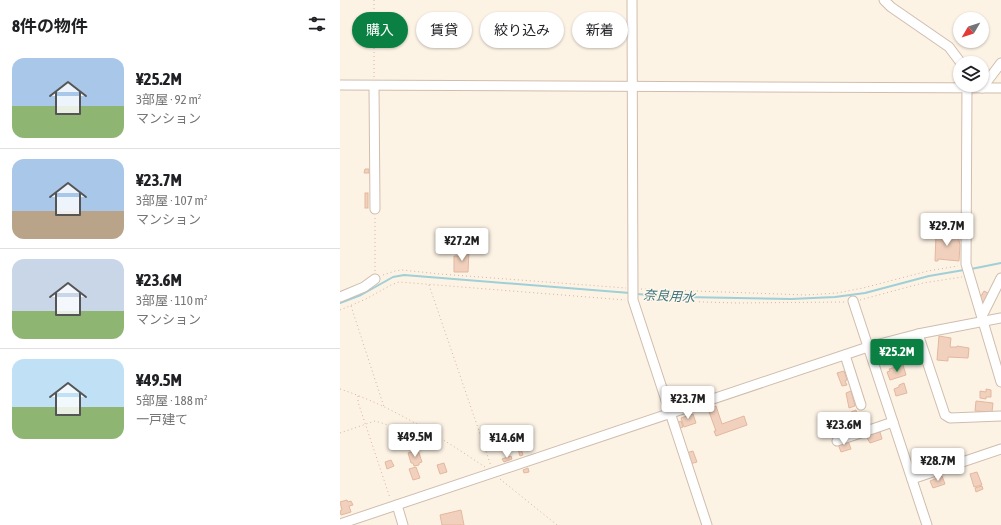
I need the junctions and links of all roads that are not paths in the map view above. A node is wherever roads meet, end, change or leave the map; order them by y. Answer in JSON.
{"nodes":[{"id":1,"x":632,"y":0,"type":"edge"},
{"id":2,"x":884,"y":0,"type":"edge"},
{"id":3,"x":956,"y":56,"type":"edge"},
{"id":4,"x":1001,"y":63,"type":"edge"},
{"id":5,"x":989,"y":79,"type":"edge"},
{"id":6,"x":340,"y":85,"type":"edge"},
{"id":7,"x":374,"y":86,"type":"junction"},
{"id":8,"x":633,"y":87,"type":"junction"},
{"id":9,"x":953,"y":87,"type":"edge"},
{"id":10,"x":989,"y":88,"type":"edge"},
{"id":11,"x":1001,"y":88,"type":"edge"},
{"id":12,"x":967,"y":92,"type":"edge"},
{"id":13,"x":374,"y":209,"type":"road end"},
{"id":14,"x":1001,"y":278,"type":"edge"},
{"id":15,"x":375,"y":280,"type":"road end"},
{"id":16,"x":340,"y":297,"type":"edge"},
{"id":17,"x":853,"y":301,"type":"road end"},
{"id":18,"x":983,"y":318,"type":"junction"},
{"id":19,"x":999,"y":321,"type":"edge"},
{"id":20,"x":918,"y":334,"type":"junction"},
{"id":21,"x":868,"y":347,"type":"junction"},
{"id":22,"x":845,"y":355,"type":"junction"},
{"id":23,"x":1001,"y":382,"type":"edge"},
{"id":24,"x":861,"y":405,"type":"dead end"},
{"id":25,"x":671,"y":414,"type":"junction"},
{"id":26,"x":1001,"y":416,"type":"edge"},
{"id":27,"x":893,"y":422,"type":"junction"},
{"id":28,"x":837,"y":441,"type":"dead end"},
{"id":29,"x":1001,"y":449,"type":"edge"},
{"id":30,"x":912,"y":479,"type":"junction"},
{"id":31,"x":395,"y":505,"type":"junction"},
{"id":32,"x":340,"y":524,"type":"edge"},
{"id":33,"x":403,"y":525,"type":"edge"},
{"id":34,"x":707,"y":525,"type":"edge"},
{"id":35,"x":927,"y":525,"type":"edge"}],
"edges":[{"from":1,"to":8,"type":"street"},
{"from":2,"to":3,"type":"street"},
{"from":4,"to":5,"type":"street"},
{"from":6,"to":7,"type":"street"},
{"from":7,"to":8,"type":"street"},
{"from":7,"to":13,"type":"street"},
{"from":8,"to":9,"type":"street"},
{"from":8,"to":25,"type":"street"},
{"from":10,"to":11,"type":"street"},
{"from":12,"to":18,"type":"street"},
{"from":14,"to":18,"type":"street"},
{"from":15,"to":16,"type":"street"},
{"from":17,"to":21,"type":"street"},
{"from":18,"to":19,"type":"street"},
{"from":18,"to":20,"type":"street"},
{"from":18,"to":23,"type":"street"},
{"from":20,"to":21,"type":"street"},
{"from":20,"to":26,"type":"street"},
{"from":21,"to":22,"type":"street"},
{"from":21,"to":27,"type":"street"},
{"from":22,"to":24,"type":"street"},
{"from":22,"to":25,"type":"street"},
{"from":25,"to":31,"type":"street"},
{"from":25,"to":34,"type":"street"},
{"from":27,"to":28,"type":"street"},
{"from":27,"to":30,"type":"street"},
{"from":29,"to":30,"type":"street"},
{"from":30,"to":35,"type":"street"},
{"from":31,"to":32,"type":"street"},
{"from":31,"to":33,"type":"street"}]}
